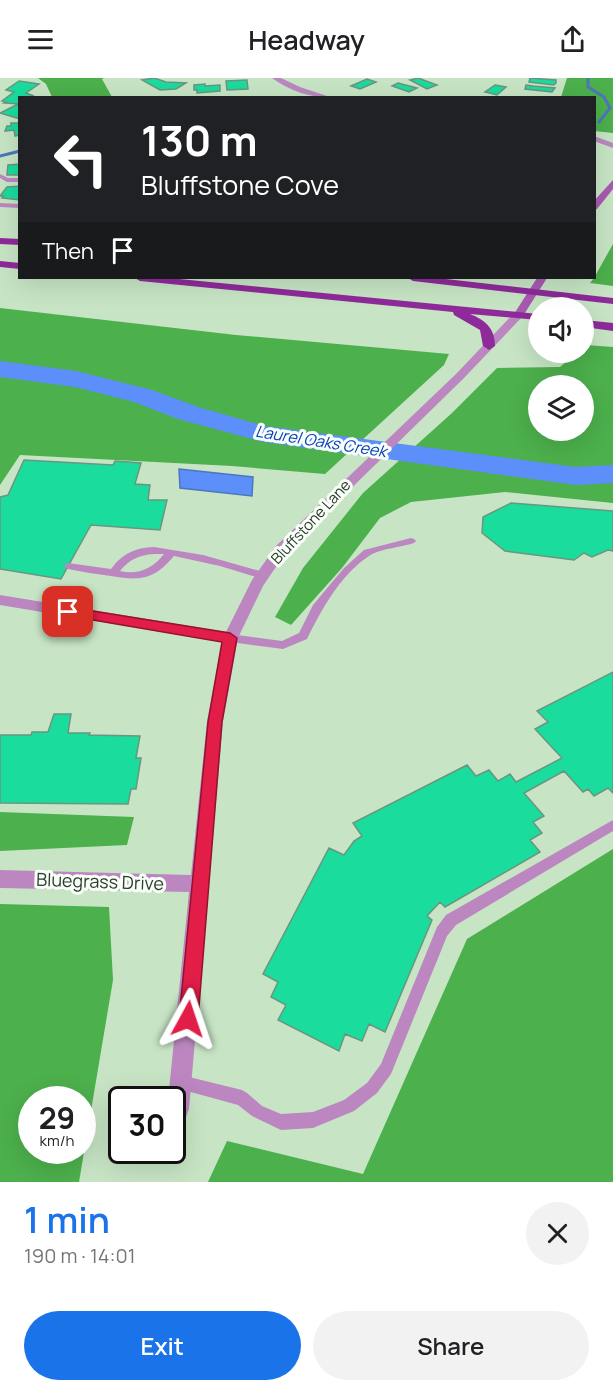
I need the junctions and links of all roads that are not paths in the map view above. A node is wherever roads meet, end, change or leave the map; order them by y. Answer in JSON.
{"nodes":[{"id":1,"x":276,"y":78,"type":"edge"},
{"id":2,"x":323,"y":96,"type":"edge"},
{"id":3,"x":596,"y":139,"type":"edge"},
{"id":4,"x":613,"y":146,"type":"edge"},
{"id":5,"x":0,"y":176,"type":"edge"},
{"id":6,"x":18,"y":180,"type":"edge"},
{"id":7,"x":613,"y":183,"type":"edge"},
{"id":8,"x":596,"y":204,"type":"edge"},
{"id":9,"x":0,"y":205,"type":"edge"},
{"id":10,"x":18,"y":206,"type":"edge"},
{"id":11,"x":0,"y":240,"type":"edge"},
{"id":12,"x":18,"y":242,"type":"edge"},
{"id":13,"x":0,"y":264,"type":"edge"},
{"id":14,"x":18,"y":266,"type":"edge"},
{"id":15,"x":151,"y":279,"type":"edge"},
{"id":16,"x":422,"y":279,"type":"edge"},
{"id":17,"x":541,"y":279,"type":"edge"},
{"id":18,"x":533,"y":290,"type":"junction"},
{"id":19,"x":613,"y":301,"type":"edge"},
{"id":20,"x":437,"y":306,"type":"junction"},
{"id":21,"x":519,"y":314,"type":"junction"},
{"id":22,"x":528,"y":315,"type":"edge"},
{"id":23,"x":594,"y":325,"type":"edge"},
{"id":24,"x":613,"y":327,"type":"edge"},
{"id":25,"x":489,"y":346,"type":"junction"},
{"id":26,"x":411,"y":541,"type":"dead end"},
{"id":27,"x":171,"y":553,"type":"junction"},
{"id":28,"x":68,"y":566,"type":"dead end"},
{"id":29,"x":114,"y":573,"type":"junction"},
{"id":30,"x":263,"y":575,"type":"junction"},
{"id":31,"x":0,"y":600,"type":"edge"},
{"id":32,"x":230,"y":638,"type":"junction"},
{"id":33,"x":613,"y":825,"type":"edge"},
{"id":34,"x":0,"y":879,"type":"edge"},
{"id":35,"x":200,"y":884,"type":"junction"},
{"id":36,"x":181,"y":1083,"type":"junction"},
{"id":37,"x":181,"y":1086,"type":"edge"}],
"edges":[{"from":1,"to":2,"type":"street"},
{"from":3,"to":4,"type":"street"},
{"from":5,"to":6,"type":"lane"},
{"from":7,"to":8,"type":"main road"},
{"from":9,"to":10,"type":"lane"},
{"from":11,"to":12,"type":"highway"},
{"from":13,"to":14,"type":"highway"},
{"from":15,"to":20,"type":"highway"},
{"from":16,"to":18,"type":"highway"},
{"from":17,"to":18,"type":"main road"},
{"from":18,"to":19,"type":"highway"},
{"from":18,"to":21,"type":"main road"},
{"from":20,"to":21,"type":"highway"},
{"from":20,"to":25,"type":"highway"},
{"from":21,"to":22,"type":"highway"},
{"from":21,"to":25,"type":"street","name":"Bluffstone Lane"},
{"from":23,"to":24,"type":"highway"},
{"from":25,"to":30,"type":"street","name":"Bluffstone Lane"},
{"from":26,"to":32,"type":"lane"},
{"from":27,"to":29,"type":"lane"},
{"from":27,"to":29,"type":"lane"},
{"from":27,"to":30,"type":"lane"},
{"from":28,"to":29,"type":"lane"},
{"from":30,"to":32,"type":"street","name":"Bluffstone Lane"},
{"from":31,"to":32,"type":"street"},
{"from":32,"to":35,"type":"street","name":"Bluffstone Lane"},
{"from":33,"to":36,"type":"lane"},
{"from":34,"to":35,"type":"street","name":"Bluegrass Drive"},
{"from":35,"to":36,"type":"street","name":"Bluffstone Lane"},
{"from":36,"to":37,"type":"street","name":"Bluffstone Lane"}]}
